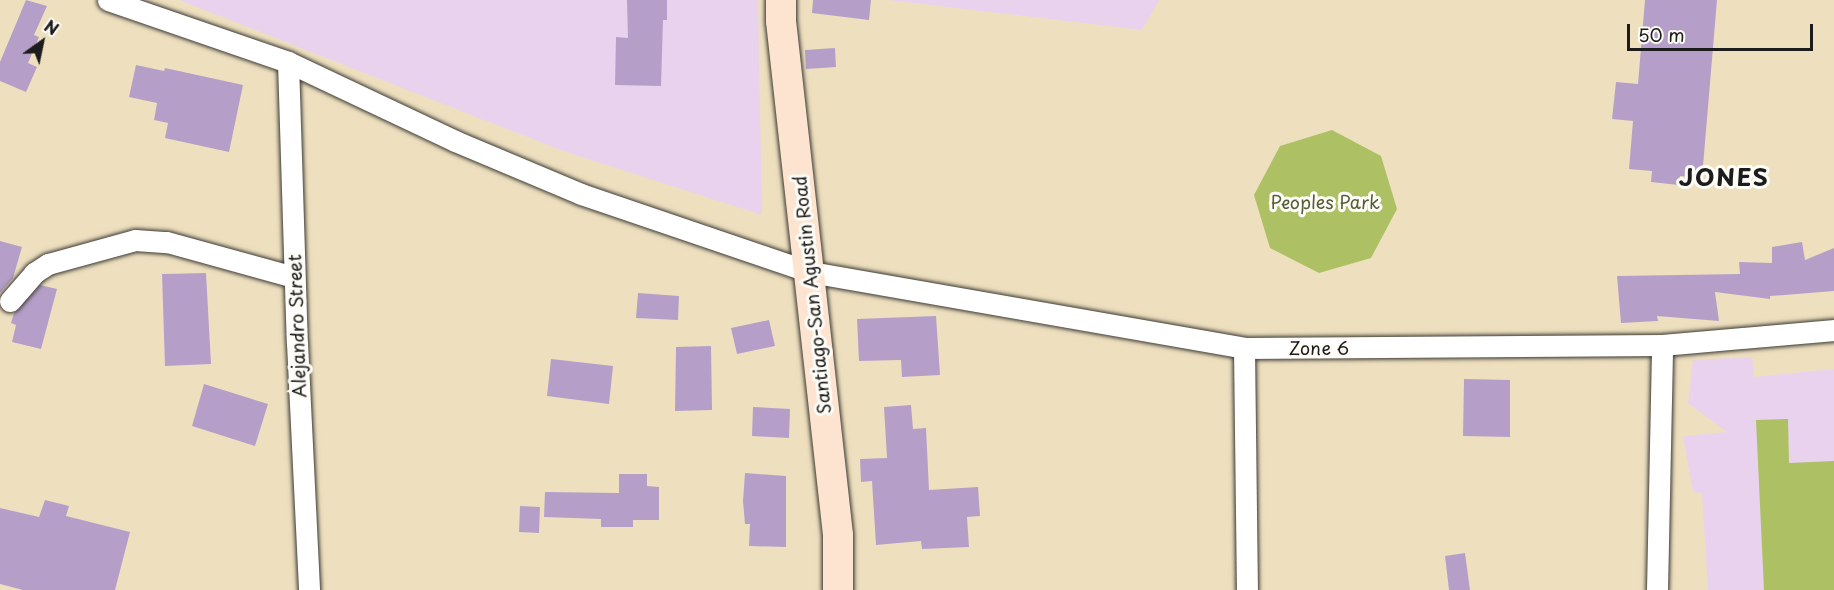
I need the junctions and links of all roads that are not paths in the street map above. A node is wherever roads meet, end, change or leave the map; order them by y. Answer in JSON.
{"nodes":[{"id":1,"x":108,"y":0,"type":"edge"},
{"id":2,"x":781,"y":0,"type":"edge"},
{"id":3,"x":288,"y":62,"type":"junction"},
{"id":4,"x":810,"y":272,"type":"junction"},
{"id":5,"x":294,"y":276,"type":"junction"},
{"id":6,"x":10,"y":301,"type":"dead end"},
{"id":7,"x":1834,"y":330,"type":"edge"},
{"id":8,"x":1662,"y":345,"type":"junction"},
{"id":9,"x":1244,"y":348,"type":"junction"},
{"id":10,"x":309,"y":590,"type":"edge"},
{"id":11,"x":838,"y":590,"type":"edge"},
{"id":12,"x":1247,"y":590,"type":"edge"},
{"id":13,"x":1657,"y":590,"type":"edge"}],
"edges":[{"from":1,"to":3,"type":"street","name":"Zone 6"},
{"from":2,"to":4,"type":"main road","name":"Santiago-San Agustin Road"},
{"from":3,"to":4,"type":"street","name":"Zone 6"},
{"from":3,"to":5,"type":"street","name":"Alejandro Street"},
{"from":4,"to":9,"type":"street","name":"Zone 6"},
{"from":4,"to":11,"type":"main road","name":"Santiago-San Agustin Road"},
{"from":5,"to":6,"type":"street"},
{"from":5,"to":10,"type":"street","name":"Alejandro Street"},
{"from":7,"to":8,"type":"street","name":"Zone 6"},
{"from":8,"to":9,"type":"street","name":"Zone 6"},
{"from":8,"to":13,"type":"street"},
{"from":9,"to":12,"type":"street"}]}
